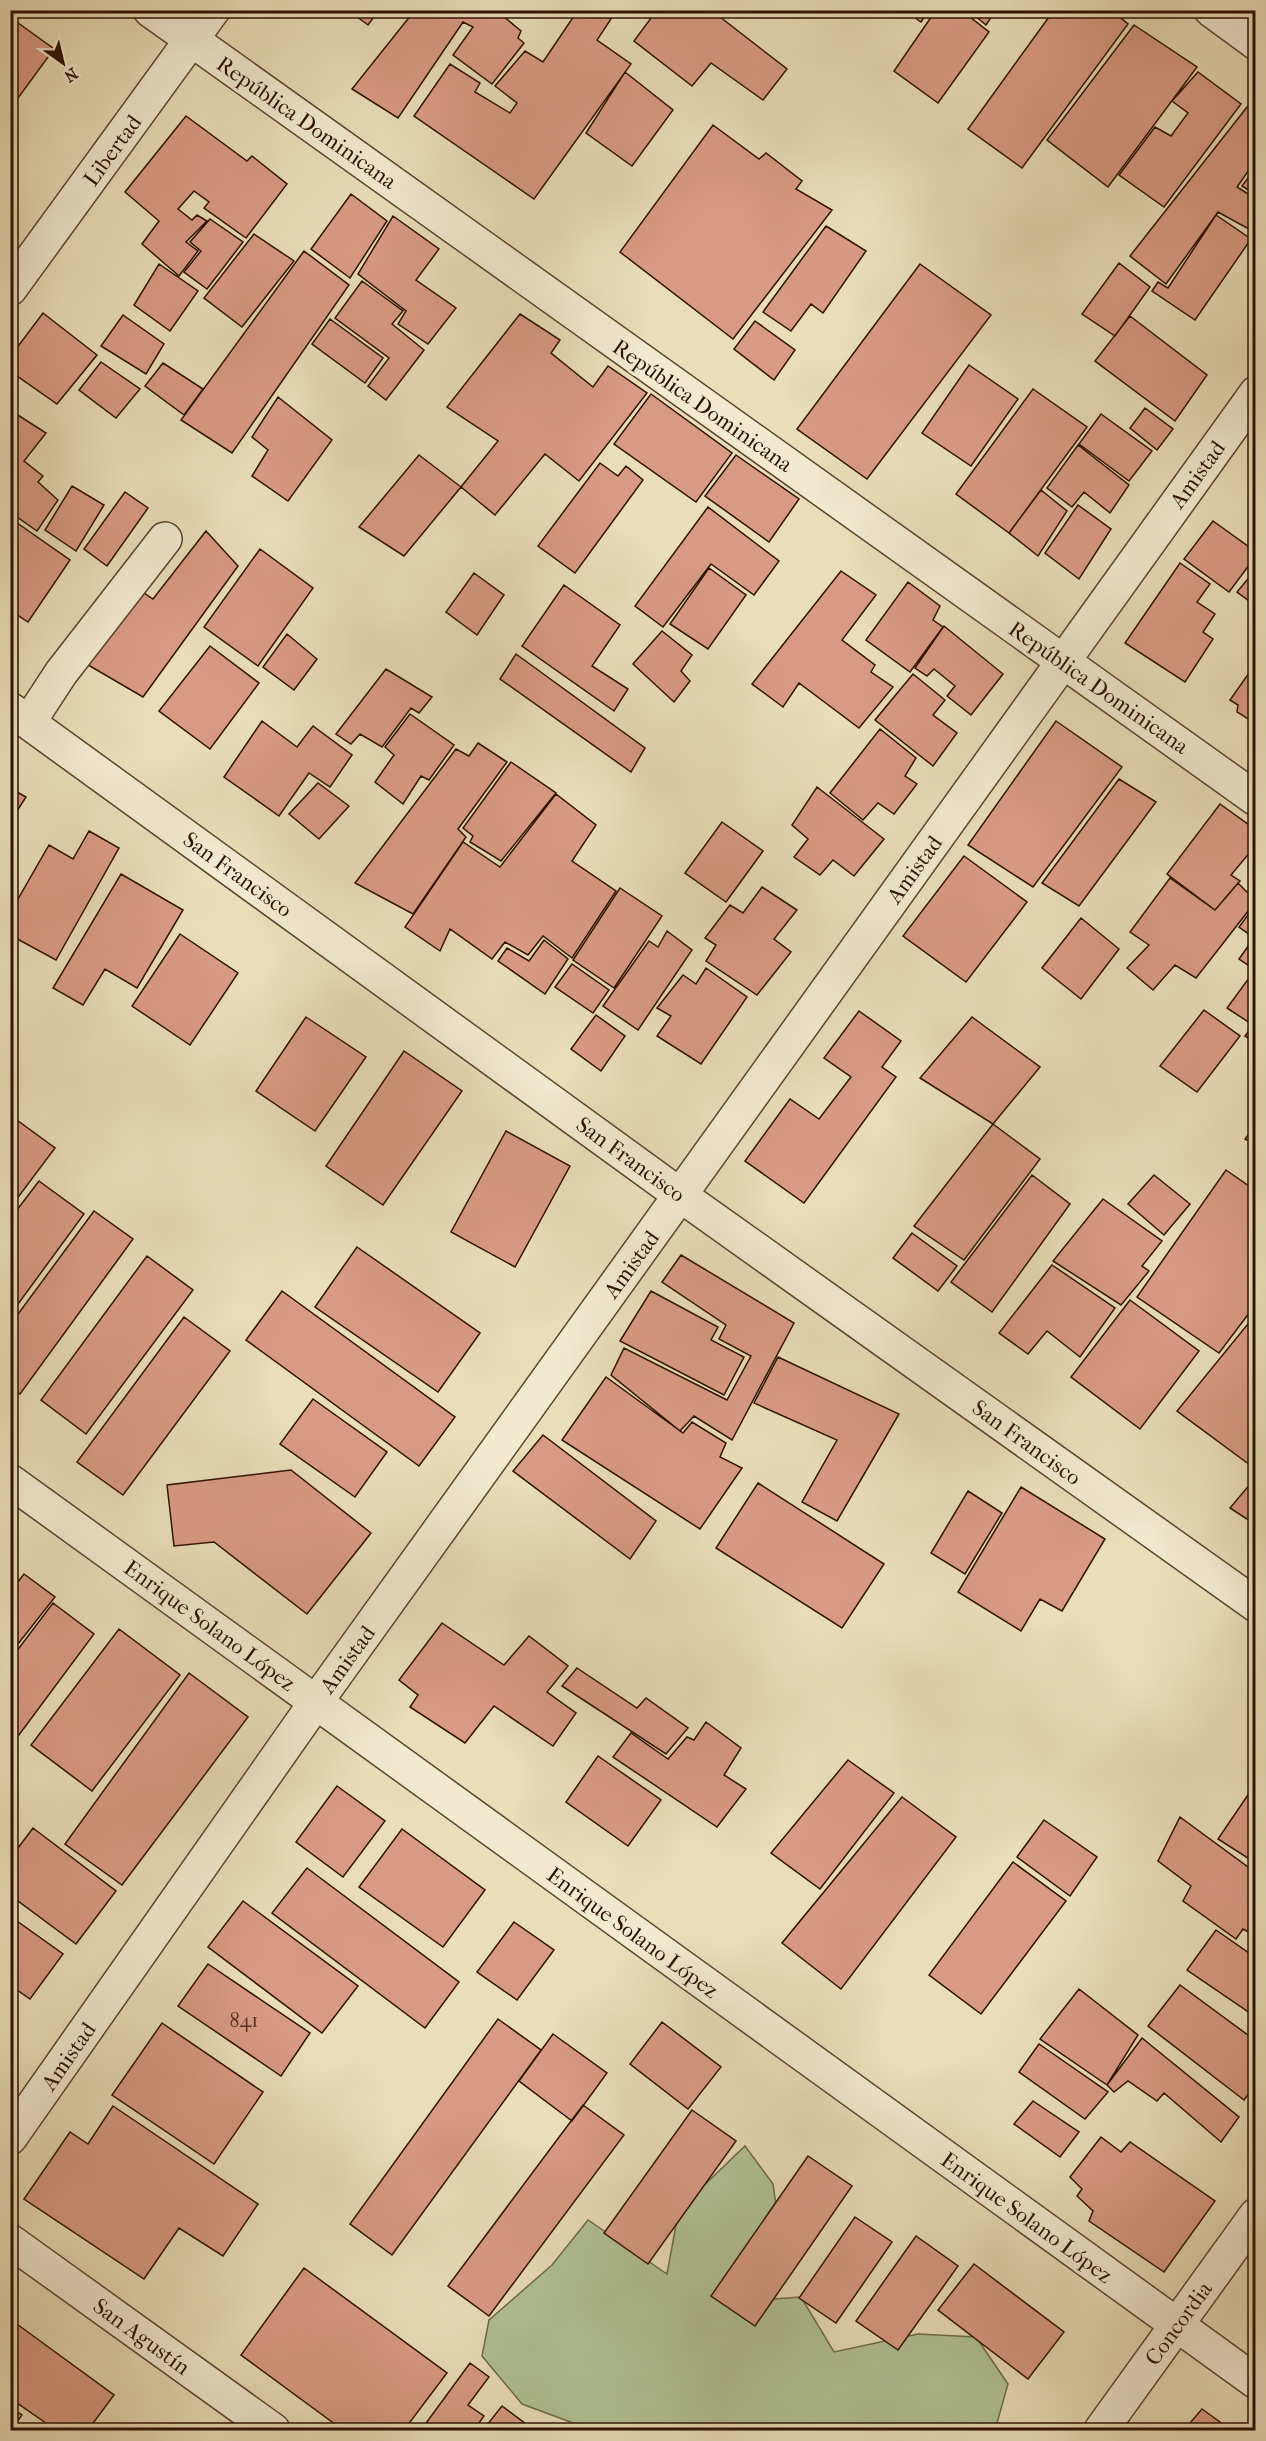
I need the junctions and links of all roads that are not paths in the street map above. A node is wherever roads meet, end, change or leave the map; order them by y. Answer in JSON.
{"nodes":[{"id":1,"x":150,"y":10,"type":"edge"},
{"id":2,"x":213,"y":10,"type":"edge"},
{"id":3,"x":1211,"y":10,"type":"edge"},
{"id":4,"x":192,"y":40,"type":"junction"},
{"id":5,"x":1256,"y":43,"type":"edge"},
{"id":6,"x":10,"y":289,"type":"edge"},
{"id":7,"x":1256,"y":393,"type":"edge"},
{"id":8,"x":165,"y":539,"type":"dead end"},
{"id":9,"x":1063,"y":661,"type":"junction"},
{"id":10,"x":20,"y":716,"type":"edge"},
{"id":11,"x":1256,"y":798,"type":"edge"},
{"id":12,"x":681,"y":1195,"type":"junction"},
{"id":13,"x":10,"y":1481,"type":"edge"},
{"id":14,"x":1256,"y":1605,"type":"edge"},
{"id":15,"x":316,"y":1702,"type":"junction"},
{"id":16,"x":10,"y":2138,"type":"edge"},
{"id":17,"x":1256,"y":2215,"type":"edge"},
{"id":18,"x":10,"y":2241,"type":"edge"},
{"id":19,"x":1176,"y":2325,"type":"junction"},
{"id":20,"x":1256,"y":2382,"type":"edge"},
{"id":21,"x":273,"y":2430,"type":"edge"},
{"id":22,"x":1101,"y":2430,"type":"edge"}],
"edges":[{"from":1,"to":4,"type":"street","name":"República Dominicana"},
{"from":2,"to":4,"type":"street","name":"Libertad"},
{"from":3,"to":5,"type":"street"},
{"from":4,"to":6,"type":"street","name":"Libertad"},
{"from":4,"to":9,"type":"street","name":"República Dominicana"},
{"from":7,"to":9,"type":"street","name":"Amistad"},
{"from":8,"to":10,"type":"street"},
{"from":9,"to":11,"type":"street","name":"República Dominicana"},
{"from":9,"to":12,"type":"street","name":"Amistad"},
{"from":10,"to":12,"type":"street","name":"San Francisco"},
{"from":12,"to":14,"type":"street","name":"San Francisco"},
{"from":12,"to":15,"type":"street","name":"Amistad"},
{"from":13,"to":15,"type":"street","name":"Enrique Solano López"},
{"from":15,"to":16,"type":"street","name":"Amistad"},
{"from":15,"to":19,"type":"street","name":"Enrique Solano López"},
{"from":17,"to":19,"type":"street","name":"Concordia"},
{"from":18,"to":21,"type":"street","name":"San Agustín"},
{"from":19,"to":20,"type":"street","name":"Enrique Solano López"},
{"from":19,"to":22,"type":"street","name":"Concordia"}]}
